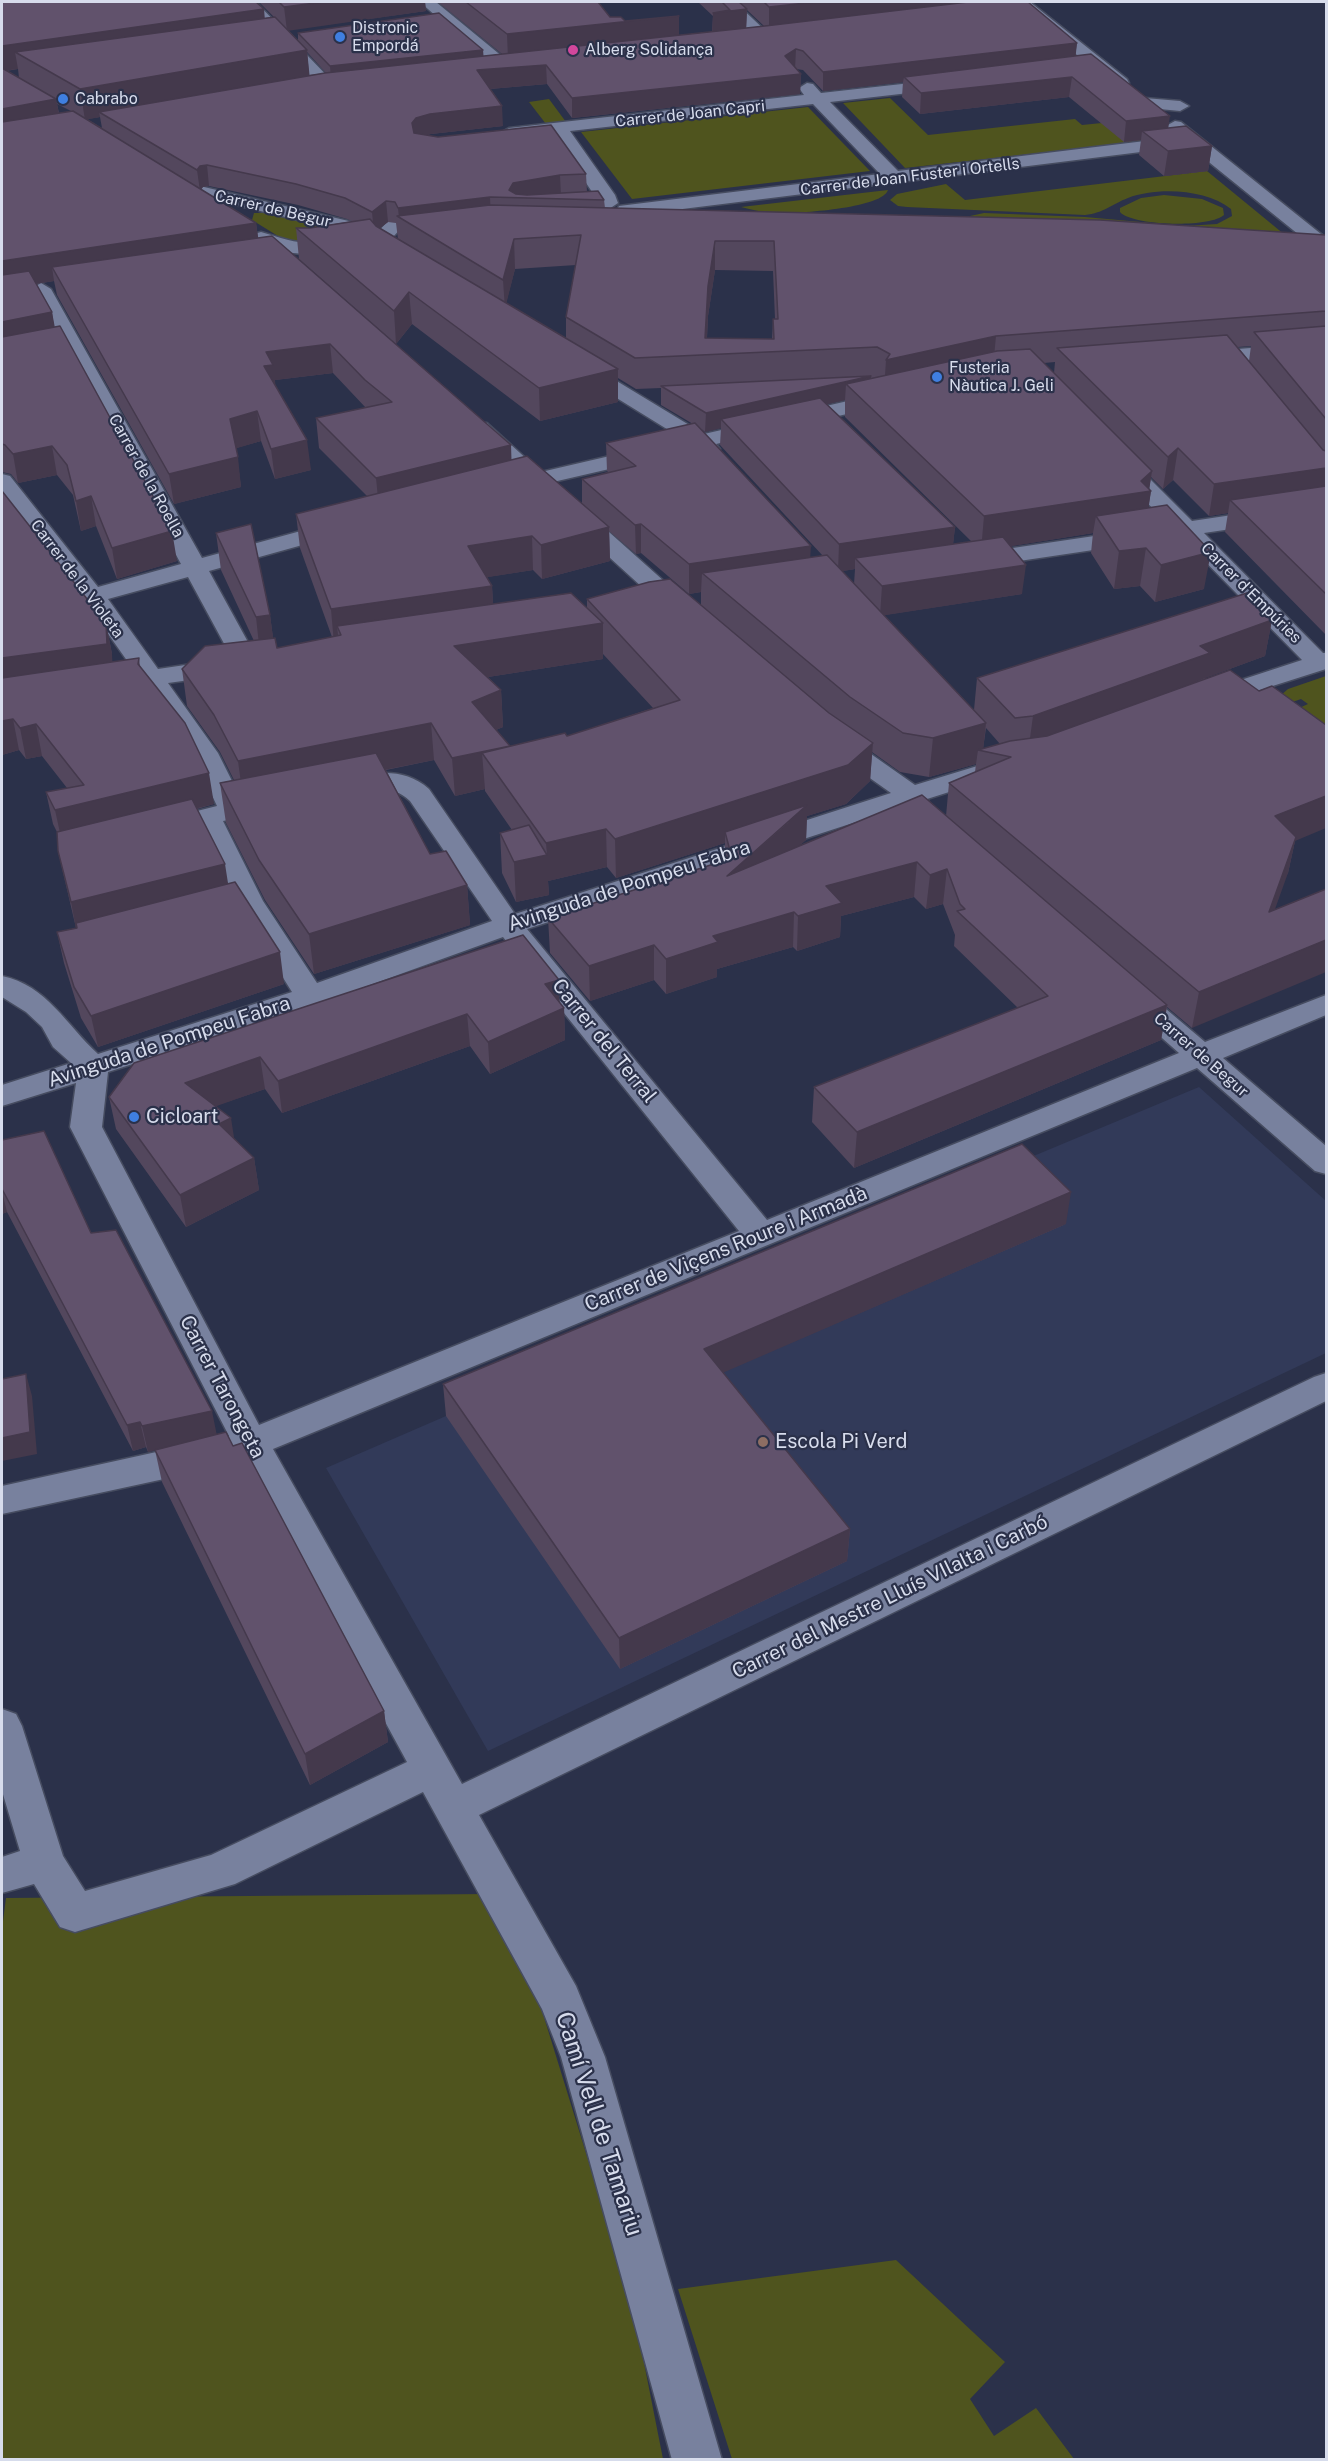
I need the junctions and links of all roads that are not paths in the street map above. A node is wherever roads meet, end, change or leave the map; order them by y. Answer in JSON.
{"nodes":[{"id":1,"x":248,"y":2,"type":"edge"},
{"id":2,"x":427,"y":2,"type":"edge"},
{"id":3,"x":726,"y":2,"type":"edge"},
{"id":4,"x":1023,"y":4,"type":"edge"},
{"id":5,"x":1004,"y":9,"type":"edge"},
{"id":6,"x":444,"y":16,"type":"junction"},
{"id":7,"x":421,"y":20,"type":"edge"},
{"id":8,"x":306,"y":36,"type":"edge"},
{"id":9,"x":282,"y":39,"type":"junction"},
{"id":10,"x":742,"y":40,"type":"edge"},
{"id":11,"x":260,"y":42,"type":"edge"},
{"id":12,"x":1101,"y":66,"type":"junction"},
{"id":13,"x":484,"y":68,"type":"edge"},
{"id":14,"x":1077,"y":68,"type":"edge"},
{"id":15,"x":795,"y":76,"type":"edge"},
{"id":16,"x":960,"y":83,"type":"edge"},
{"id":17,"x":301,"y":90,"type":"edge"},
{"id":18,"x":819,"y":100,"type":"junction"},
{"id":19,"x":1145,"y":103,"type":"junction"},
{"id":20,"x":1180,"y":106,"type":"dead end"},
{"id":21,"x":562,"y":132,"type":"junction"},
{"id":22,"x":493,"y":140,"type":"edge"},
{"id":23,"x":1195,"y":141,"type":"junction"},
{"id":24,"x":895,"y":179,"type":"junction"},
{"id":25,"x":584,"y":202,"type":"edge"},
{"id":26,"x":264,"y":207,"type":"junction"},
{"id":27,"x":622,"y":219,"type":"junction"},
{"id":28,"x":242,"y":225,"type":"junction"},
{"id":29,"x":346,"y":226,"type":"junction"},
{"id":30,"x":394,"y":233,"type":"junction"},
{"id":31,"x":1326,"y":246,"type":"edge"},
{"id":32,"x":313,"y":251,"type":"junction"},
{"id":33,"x":1306,"y":255,"type":"edge"},
{"id":34,"x":1326,"y":255,"type":"edge"},
{"id":35,"x":256,"y":258,"type":"edge"},
{"id":36,"x":288,"y":262,"type":"junction"},
{"id":37,"x":428,"y":276,"type":"edge"},
{"id":38,"x":63,"y":286,"type":"edge"},
{"id":39,"x":1326,"y":348,"type":"edge"},
{"id":40,"x":560,"y":355,"type":"edge"},
{"id":41,"x":1229,"y":356,"type":"junction"},
{"id":42,"x":1182,"y":359,"type":"edge"},
{"id":43,"x":1244,"y":374,"type":"edge"},
{"id":44,"x":846,"y":387,"type":"edge"},
{"id":45,"x":667,"y":396,"type":"edge"},
{"id":46,"x":631,"y":398,"type":"junction"},
{"id":47,"x":825,"y":412,"type":"junction"},
{"id":48,"x":461,"y":413,"type":"edge"},
{"id":49,"x":841,"y":429,"type":"edge"},
{"id":50,"x":700,"y":440,"type":"junction"},
{"id":51,"x":1104,"y":445,"type":"edge"},
{"id":52,"x":721,"y":460,"type":"edge"},
{"id":53,"x":534,"y":479,"type":"junction"},
{"id":54,"x":2,"y":481,"type":"edge"},
{"id":55,"x":499,"y":488,"type":"edge"},
{"id":56,"x":1326,"y":508,"type":"edge"},
{"id":57,"x":360,"y":523,"type":"edge"},
{"id":58,"x":1186,"y":528,"type":"junction"},
{"id":59,"x":960,"y":556,"type":"edge"},
{"id":60,"x":196,"y":567,"type":"junction"},
{"id":61,"x":93,"y":596,"type":"junction"},
{"id":62,"x":709,"y":600,"type":"dead end"},
{"id":63,"x":676,"y":604,"type":"junction"},
{"id":64,"x":652,"y":608,"type":"edge"},
{"id":65,"x":702,"y":628,"type":"edge"},
{"id":66,"x":251,"y":661,"type":"junction"},
{"id":67,"x":1323,"y":661,"type":"edge"},
{"id":68,"x":151,"y":678,"type":"junction"},
{"id":69,"x":1250,"y":685,"type":"junction"},
{"id":70,"x":82,"y":688,"type":"edge"},
{"id":71,"x":1279,"y":706,"type":"edge"},
{"id":72,"x":1183,"y":708,"type":"edge"},
{"id":73,"x":819,"y":728,"type":"edge"},
{"id":74,"x":1005,"y":760,"type":"edge"},
{"id":75,"x":326,"y":791,"type":"edge"},
{"id":76,"x":910,"y":794,"type":"junction"},
{"id":77,"x":961,"y":848,"type":"edge"},
{"id":78,"x":510,"y":925,"type":"junction"},
{"id":79,"x":1112,"y":978,"type":"edge"},
{"id":80,"x":2,"y":985,"type":"edge"},
{"id":81,"x":310,"y":996,"type":"junction"},
{"id":82,"x":1326,"y":1004,"type":"edge"},
{"id":83,"x":1201,"y":1055,"type":"junction"},
{"id":84,"x":93,"y":1066,"type":"junction"},
{"id":85,"x":2,"y":1096,"type":"edge"},
{"id":86,"x":1326,"y":1163,"type":"edge"},
{"id":87,"x":761,"y":1235,"type":"junction"},
{"id":88,"x":1326,"y":1386,"type":"edge"},
{"id":89,"x":251,"y":1443,"type":"junction"},
{"id":90,"x":2,"y":1500,"type":"edge"},
{"id":91,"x":2,"y":1726,"type":"edge"},
{"id":92,"x":432,"y":1769,"type":"junction"},
{"id":93,"x":453,"y":1808,"type":"junction"},
{"id":94,"x":44,"y":1862,"type":"junction"},
{"id":95,"x":2,"y":1875,"type":"edge"},
{"id":96,"x":698,"y":2460,"type":"edge"}],
"edges":[{"from":1,"to":9,"type":"street"},
{"from":2,"to":6,"type":"street"},
{"from":3,"to":10,"type":"street"},
{"from":4,"to":5,"type":"street"},
{"from":4,"to":12,"type":"street"},
{"from":6,"to":7,"type":"street"},
{"from":6,"to":13,"type":"street"},
{"from":8,"to":9,"type":"street"},
{"from":9,"to":11,"type":"street"},
{"from":9,"to":17,"type":"street"},
{"from":12,"to":14,"type":"street"},
{"from":12,"to":19,"type":"street"},
{"from":15,"to":18,"type":"street"},
{"from":16,"to":18,"type":"street","name":"Carrer de Joan Capri"},
{"from":18,"to":21,"type":"street","name":"Carrer de Joan Capri"},
{"from":18,"to":24,"type":"street"},
{"from":19,"to":20,"type":"street"},
{"from":19,"to":23,"type":"street"},
{"from":21,"to":22,"type":"street","name":"Carrer de Joan Capri"},
{"from":21,"to":27,"type":"street"},
{"from":23,"to":24,"type":"street","name":"Carrer de Joan Fuster i Ortells"},
{"from":23,"to":31,"type":"street"},
{"from":24,"to":27,"type":"street","name":"Carrer de Joan Fuster i Ortells"},
{"from":25,"to":27,"type":"street","name":"Carrer de Joan Fuster i Ortells"},
{"from":26,"to":28,"type":"street"},
{"from":26,"to":28,"type":"street","name":"Carrer de Begur"},
{"from":26,"to":29,"type":"street","name":"Carrer de Begur"},
{"from":28,"to":32,"type":"street"},
{"from":28,"to":36,"type":"street","name":"Carrer de Begur"},
{"from":29,"to":30,"type":"street"},
{"from":29,"to":30,"type":"street","name":"Carrer de Begur"},
{"from":30,"to":32,"type":"street"},
{"from":30,"to":37,"type":"street"},
{"from":32,"to":36,"type":"street"},
{"from":33,"to":34,"type":"street"},
{"from":35,"to":36,"type":"street"},
{"from":38,"to":60,"type":"street","name":"Carrer de la Roella"},
{"from":39,"to":41,"type":"street"},
{"from":40,"to":46,"type":"street"},
{"from":41,"to":42,"type":"street"},
{"from":41,"to":43,"type":"street"},
{"from":44,"to":47,"type":"street"},
{"from":45,"to":46,"type":"street"},
{"from":46,"to":50,"type":"street"},
{"from":47,"to":49,"type":"street"},
{"from":47,"to":50,"type":"street"},
{"from":48,"to":53,"type":"street"},
{"from":50,"to":52,"type":"street"},
{"from":50,"to":53,"type":"street"},
{"from":51,"to":58,"type":"street","name":"Carrer d'Empúries"},
{"from":53,"to":55,"type":"street"},
{"from":53,"to":63,"type":"street"},
{"from":54,"to":61,"type":"street","name":"Carrer de la Violeta"},
{"from":56,"to":58,"type":"street"},
{"from":57,"to":60,"type":"street"},
{"from":58,"to":59,"type":"street"},
{"from":58,"to":67,"type":"street","name":"Carrer d'Empúries"},
{"from":60,"to":61,"type":"street"},
{"from":60,"to":66,"type":"street","name":"Carrer de la Roella"},
{"from":61,"to":68,"type":"street","name":"Carrer de la Violeta"},
{"from":62,"to":63,"type":"street"},
{"from":63,"to":64,"type":"street"},
{"from":63,"to":65,"type":"street"},
{"from":66,"to":66,"type":"street"},
{"from":66,"to":68,"type":"street"},
{"from":67,"to":69,"type":"street"},
{"from":68,"to":70,"type":"street"},
{"from":68,"to":81,"type":"street","name":"Carrer de la Violeta"},
{"from":69,"to":71,"type":"street"},
{"from":69,"to":72,"type":"street"},
{"from":73,"to":76,"type":"street"},
{"from":74,"to":76,"type":"street","name":"Avinguda de Pompeu Fabra"},
{"from":75,"to":78,"type":"street","name":"Carrer del Terral"},
{"from":76,"to":77,"type":"street"},
{"from":76,"to":78,"type":"street","name":"Avinguda de Pompeu Fabra"},
{"from":78,"to":81,"type":"street","name":"Avinguda de Pompeu Fabra"},
{"from":78,"to":87,"type":"street","name":"Carrer del Terral"},
{"from":79,"to":83,"type":"street","name":"Carrer de Begur"},
{"from":80,"to":84,"type":"street"},
{"from":81,"to":84,"type":"street","name":"Avinguda de Pompeu Fabra"},
{"from":82,"to":83,"type":"street","name":"Carrer de Viçens Roure i Armadà"},
{"from":83,"to":86,"type":"street","name":"Carrer de Begur"},
{"from":83,"to":87,"type":"street","name":"Carrer de Viçens Roure i Armadà"},
{"from":84,"to":85,"type":"street","name":"Avinguda de Pompeu Fabra"},
{"from":84,"to":89,"type":"street","name":"Carrer Tarongeta"},
{"from":87,"to":89,"type":"street","name":"Carrer de Viçens Roure i Armadà"},
{"from":88,"to":93,"type":"street","name":"Carrer del Mestre Lluís VIlalta i Carbó"},
{"from":89,"to":90,"type":"street","name":"Carrer de Viçens Roure i Armadà"},
{"from":89,"to":92,"type":"street","name":"Carrer Tarongeta"},
{"from":91,"to":94,"type":"street"},
{"from":92,"to":93,"type":"street","name":"Carrer Tarongeta"},
{"from":92,"to":94,"type":"street"},
{"from":93,"to":96,"type":"street","name":"Camí Vell de Tamariu"},
{"from":94,"to":95,"type":"street"}]}
